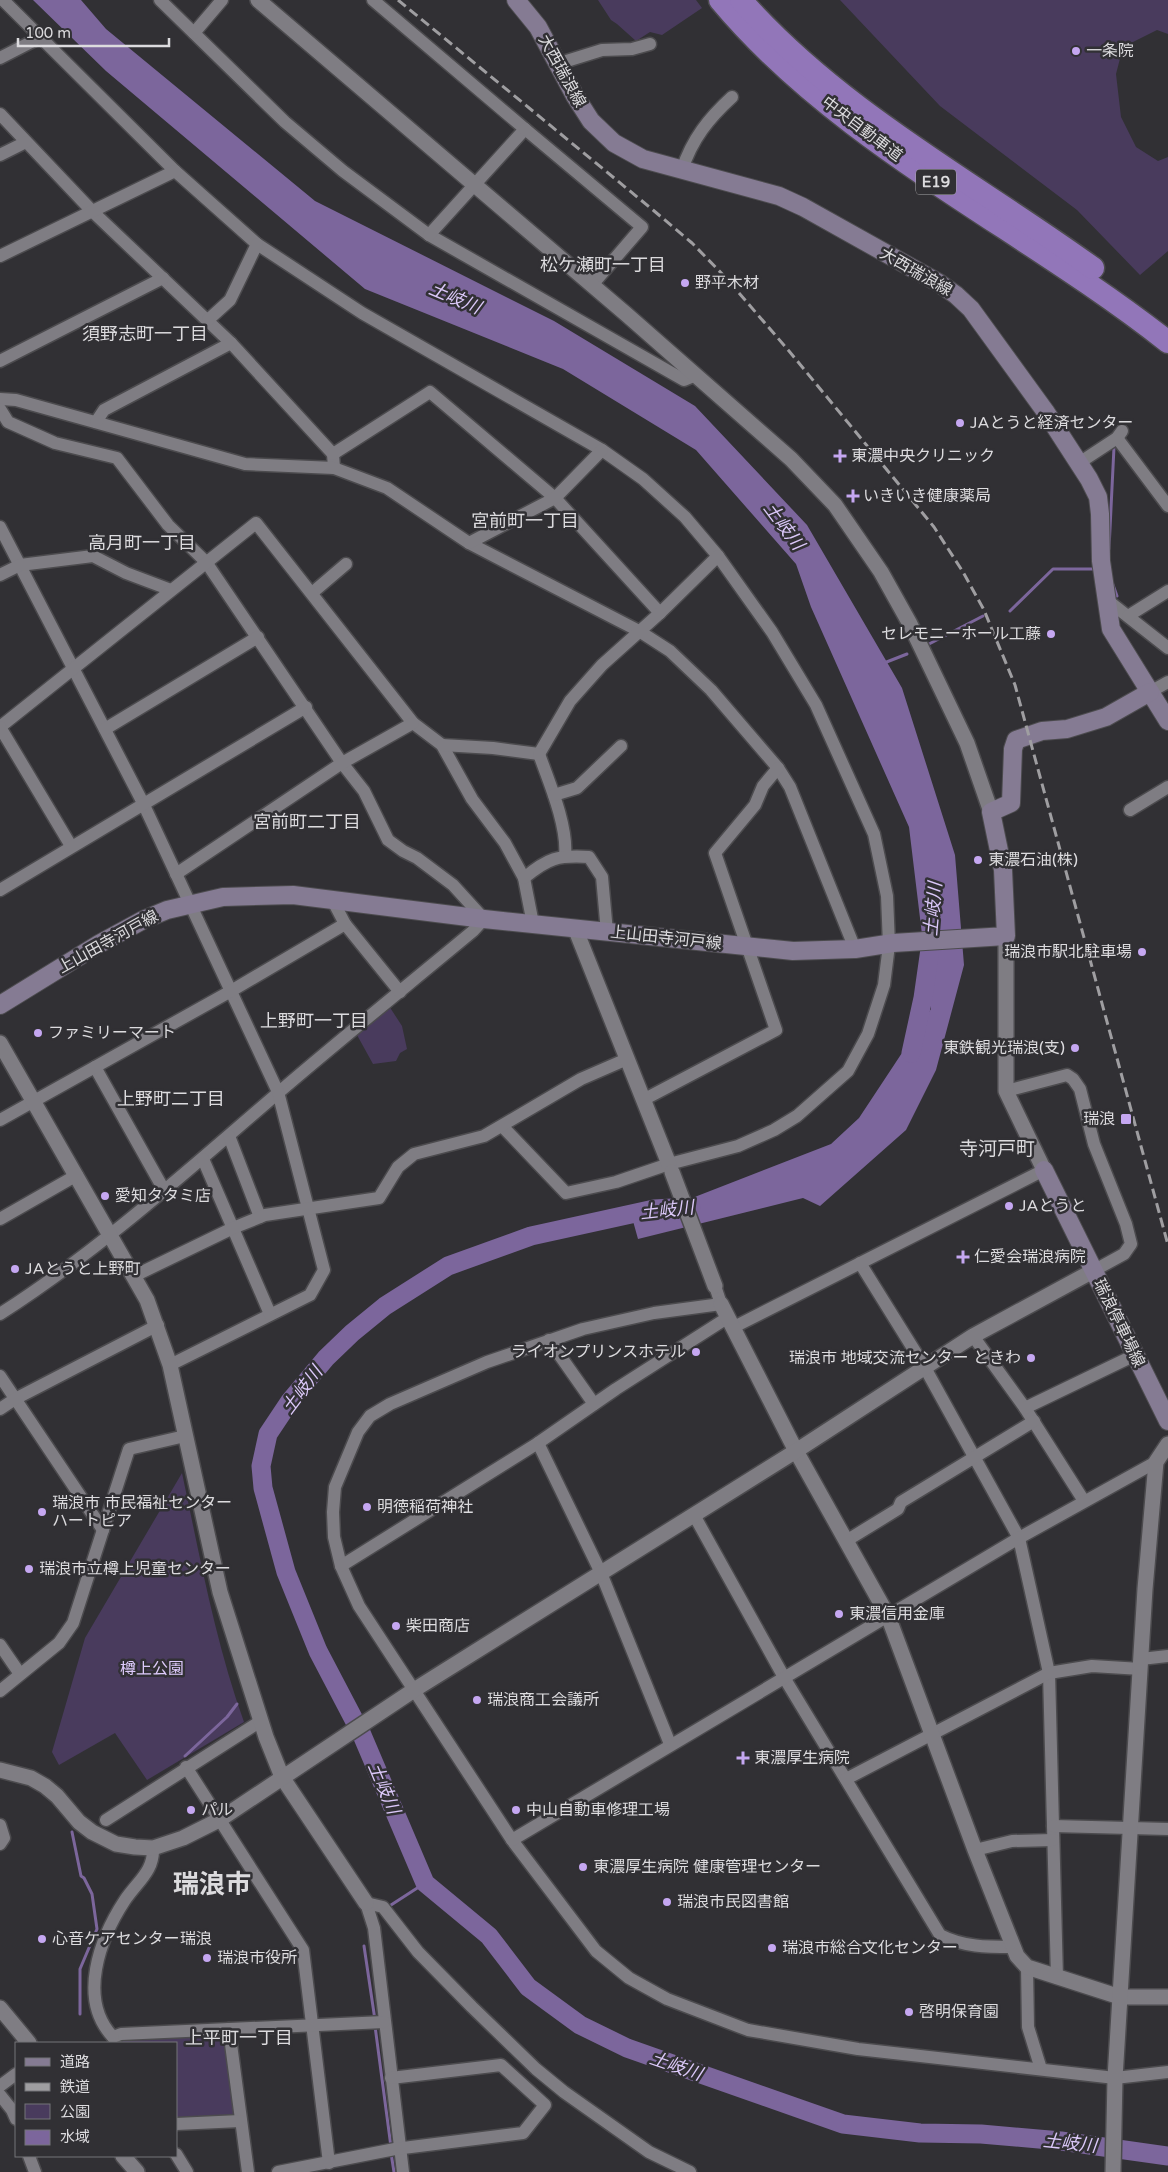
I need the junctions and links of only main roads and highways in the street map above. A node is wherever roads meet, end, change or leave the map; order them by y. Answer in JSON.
{"nodes":[{"id":1,"x":516,"y":0,"type":"edge"},
{"id":2,"x":720,"y":0,"type":"edge"},
{"id":3,"x":741,"y":0,"type":"edge"},
{"id":4,"x":1168,"y":323,"type":"edge"},
{"id":5,"x":1168,"y":342,"type":"edge"},
{"id":6,"x":1150,"y":692,"type":"junction"},
{"id":7,"x":1168,"y":721,"type":"edge"},
{"id":8,"x":0,"y":1005,"type":"edge"},
{"id":9,"x":1044,"y":1170,"type":"road end"},
{"id":10,"x":1168,"y":1421,"type":"edge"}],
"edges":[{"from":1,"to":6,"type":"main road","name":"大西瑞浪線"},
{"from":2,"to":5,"type":"highway","name":"中央自動車道","number":"E19"},
{"from":3,"to":4,"type":"highway","name":"中央自動車道","number":"E19"},
{"from":6,"to":7,"type":"main road","name":"大西瑞浪線"},
{"from":6,"to":8,"type":"main road","name":"上山田寺河戸線"},
{"from":9,"to":10,"type":"main road","name":"瑞浪停車場線"}]}
